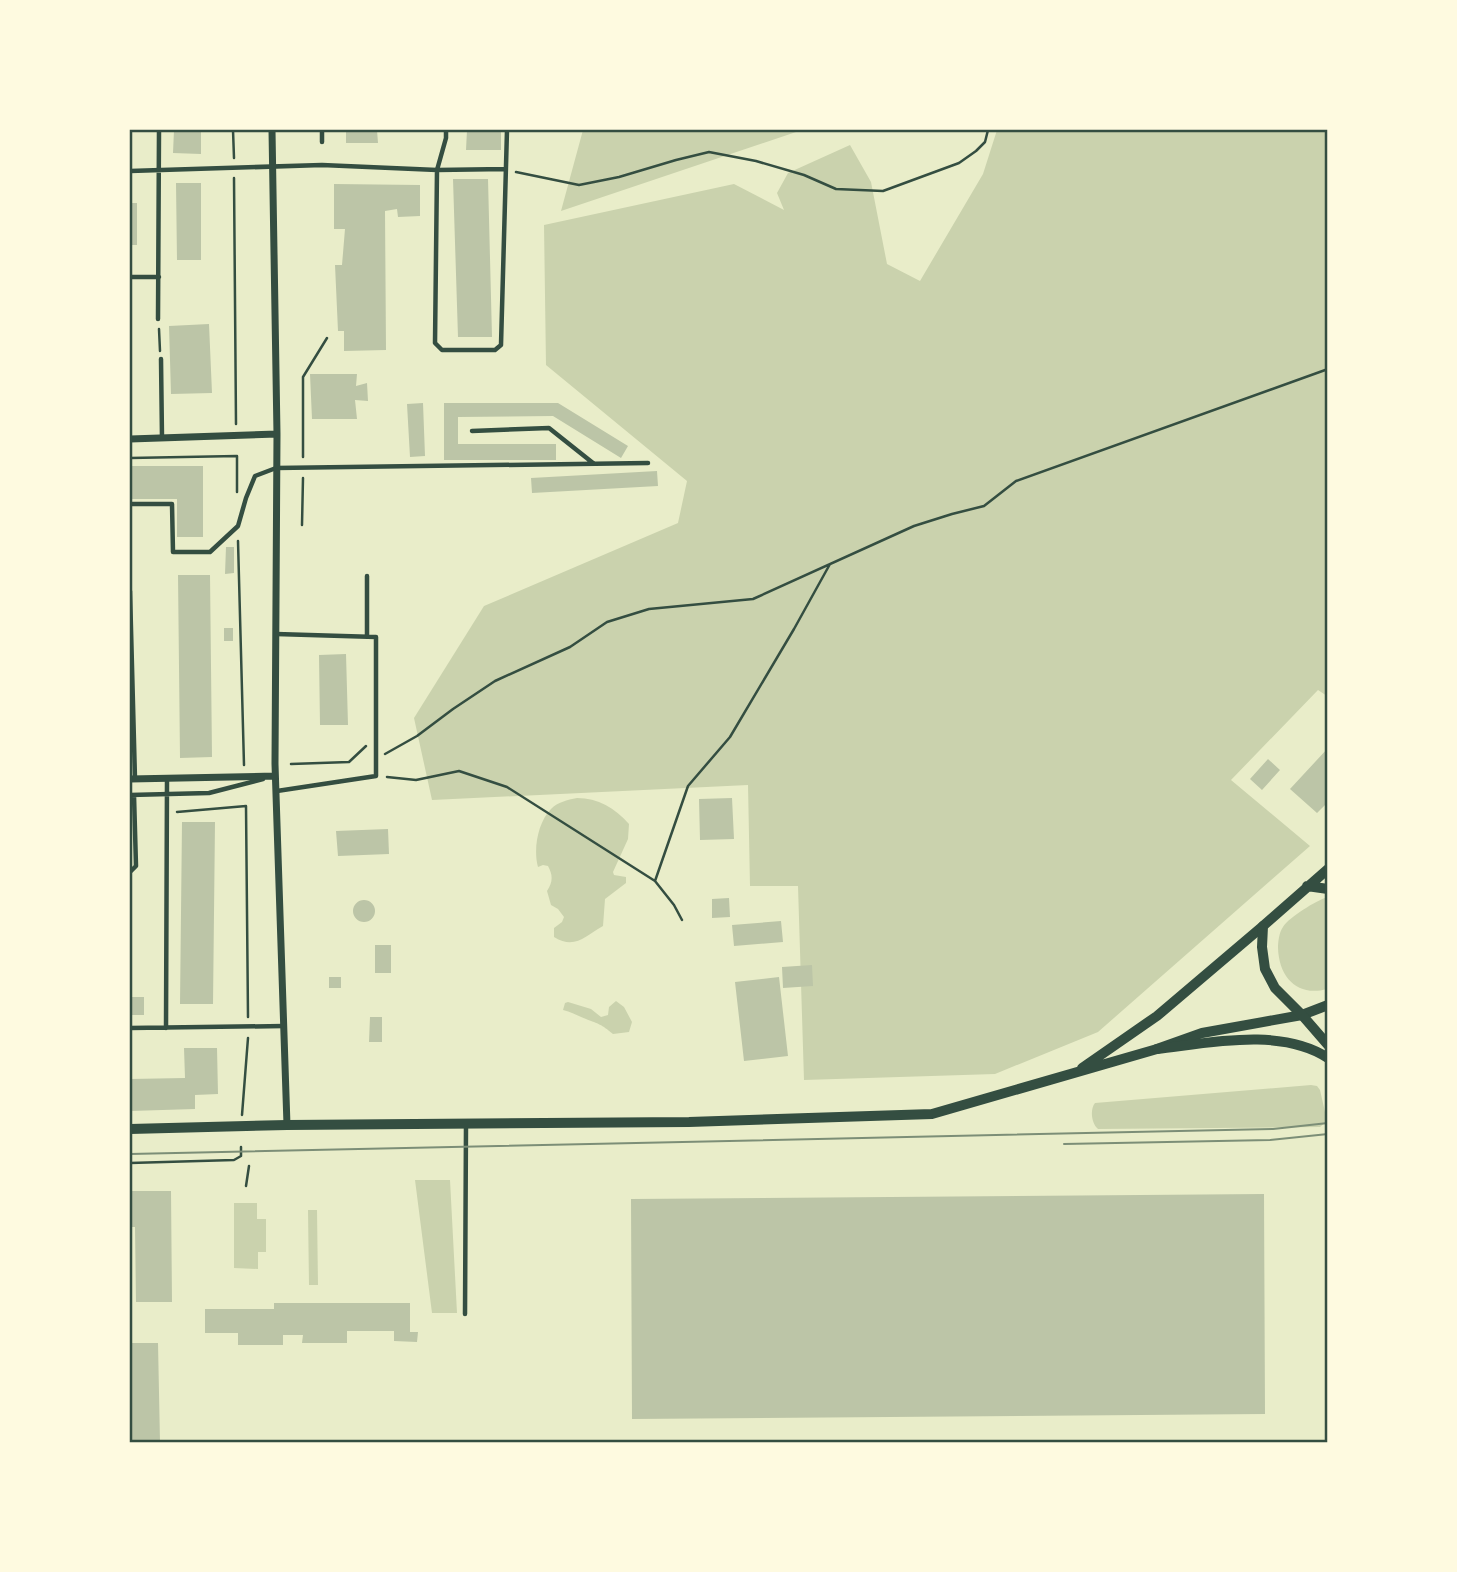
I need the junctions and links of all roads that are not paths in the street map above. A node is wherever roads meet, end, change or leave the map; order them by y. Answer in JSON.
{"nodes":[{"id":1,"x":159,"y":130,"type":"edge"},
{"id":2,"x":272,"y":130,"type":"edge"},
{"id":3,"x":322,"y":130,"type":"edge"},
{"id":4,"x":446,"y":130,"type":"edge"},
{"id":5,"x":507,"y":130,"type":"edge"},
{"id":6,"x":322,"y":142,"type":"dead end"},
{"id":7,"x":273,"y":166,"type":"junction"},
{"id":8,"x":506,"y":169,"type":"junction"},
{"id":9,"x":159,"y":170,"type":"junction"},
{"id":10,"x":438,"y":170,"type":"junction"},
{"id":11,"x":130,"y":171,"type":"edge"},
{"id":12,"x":130,"y":277,"type":"edge"},
{"id":13,"x":159,"y":277,"type":"junction"},
{"id":14,"x":158,"y":319,"type":"road end"},
{"id":15,"x":161,"y":359,"type":"road end"},
{"id":16,"x":472,"y":431,"type":"dead end"},
{"id":17,"x":276,"y":435,"type":"junction"},
{"id":18,"x":162,"y":438,"type":"junction"},
{"id":19,"x":130,"y":439,"type":"edge"},
{"id":20,"x":648,"y":463,"type":"dead end"},
{"id":21,"x":594,"y":464,"type":"junction"},
{"id":22,"x":276,"y":468,"type":"junction"},
{"id":23,"x":130,"y":504,"type":"edge"},
{"id":24,"x":367,"y":576,"type":"dead end"},
{"id":25,"x":130,"y":591,"type":"edge"},
{"id":26,"x":276,"y":634,"type":"junction"},
{"id":27,"x":367,"y":636,"type":"junction"},
{"id":28,"x":131,"y":715,"type":"edge"},
{"id":29,"x":275,"y":776,"type":"junction"},
{"id":30,"x":167,"y":778,"type":"junction"},
{"id":31,"x":132,"y":779,"type":"edge"},
{"id":32,"x":276,"y":792,"type":"junction"},
{"id":33,"x":167,"y":794,"type":"junction"},
{"id":34,"x":132,"y":795,"type":"edge"},
{"id":35,"x":1328,"y":869,"type":"edge"},
{"id":36,"x":130,"y":872,"type":"edge"},
{"id":37,"x":1307,"y":886,"type":"junction"},
{"id":38,"x":1328,"y":889,"type":"edge"},
{"id":39,"x":1263,"y":926,"type":"junction"},
{"id":40,"x":1328,"y":1006,"type":"edge"},
{"id":41,"x":1302,"y":1015,"type":"junction"},
{"id":42,"x":284,"y":1026,"type":"junction"},
{"id":43,"x":130,"y":1028,"type":"edge"},
{"id":44,"x":166,"y":1028,"type":"junction"},
{"id":45,"x":1328,"y":1045,"type":"edge"},
{"id":46,"x":1157,"y":1049,"type":"junction"},
{"id":47,"x":1328,"y":1058,"type":"edge"},
{"id":48,"x":1076,"y":1073,"type":"junction"},
{"id":49,"x":466,"y":1124,"type":"junction"},
{"id":50,"x":287,"y":1125,"type":"junction"},
{"id":51,"x":130,"y":1129,"type":"edge"},
{"id":52,"x":465,"y":1314,"type":"dead end"}],
"edges":[{"from":1,"to":9,"type":"lane"},
{"from":2,"to":7,"type":"street"},
{"from":3,"to":6,"type":"lane"},
{"from":4,"to":10,"type":"lane"},
{"from":5,"to":8,"type":"lane"},
{"from":7,"to":9,"type":"lane"},
{"from":7,"to":10,"type":"lane"},
{"from":7,"to":17,"type":"street"},
{"from":8,"to":10,"type":"lane"},
{"from":8,"to":10,"type":"lane"},
{"from":9,"to":11,"type":"lane"},
{"from":9,"to":13,"type":"lane"},
{"from":12,"to":13,"type":"lane"},
{"from":13,"to":14,"type":"lane"},
{"from":15,"to":18,"type":"lane"},
{"from":16,"to":21,"type":"lane"},
{"from":17,"to":18,"type":"street"},
{"from":17,"to":22,"type":"street"},
{"from":18,"to":19,"type":"street"},
{"from":20,"to":21,"type":"lane"},
{"from":21,"to":22,"type":"lane"},
{"from":22,"to":23,"type":"lane"},
{"from":22,"to":26,"type":"street"},
{"from":24,"to":27,"type":"lane"},
{"from":25,"to":28,"type":"lane"},
{"from":26,"to":27,"type":"lane"},
{"from":26,"to":29,"type":"street"},
{"from":27,"to":32,"type":"lane"},
{"from":28,"to":31,"type":"lane"},
{"from":29,"to":30,"type":"street"},
{"from":29,"to":32,"type":"street"},
{"from":29,"to":33,"type":"lane"},
{"from":30,"to":31,"type":"street"},
{"from":30,"to":33,"type":"lane"},
{"from":32,"to":42,"type":"street"},
{"from":33,"to":34,"type":"lane"},
{"from":33,"to":44,"type":"lane"},
{"from":34,"to":36,"type":"lane"},
{"from":35,"to":37,"type":"main road"},
{"from":37,"to":38,"type":"main road"},
{"from":37,"to":39,"type":"main road"},
{"from":39,"to":41,"type":"main road"},
{"from":39,"to":48,"type":"street"},
{"from":40,"to":41,"type":"street"},
{"from":41,"to":45,"type":"main road"},
{"from":41,"to":46,"type":"street"},
{"from":42,"to":44,"type":"lane"},
{"from":42,"to":50,"type":"street"},
{"from":43,"to":44,"type":"lane"},
{"from":46,"to":47,"type":"main road"},
{"from":46,"to":48,"type":"street"},
{"from":48,"to":49,"type":"street"},
{"from":49,"to":50,"type":"street"},
{"from":49,"to":52,"type":"lane"},
{"from":50,"to":51,"type":"street"}]}
